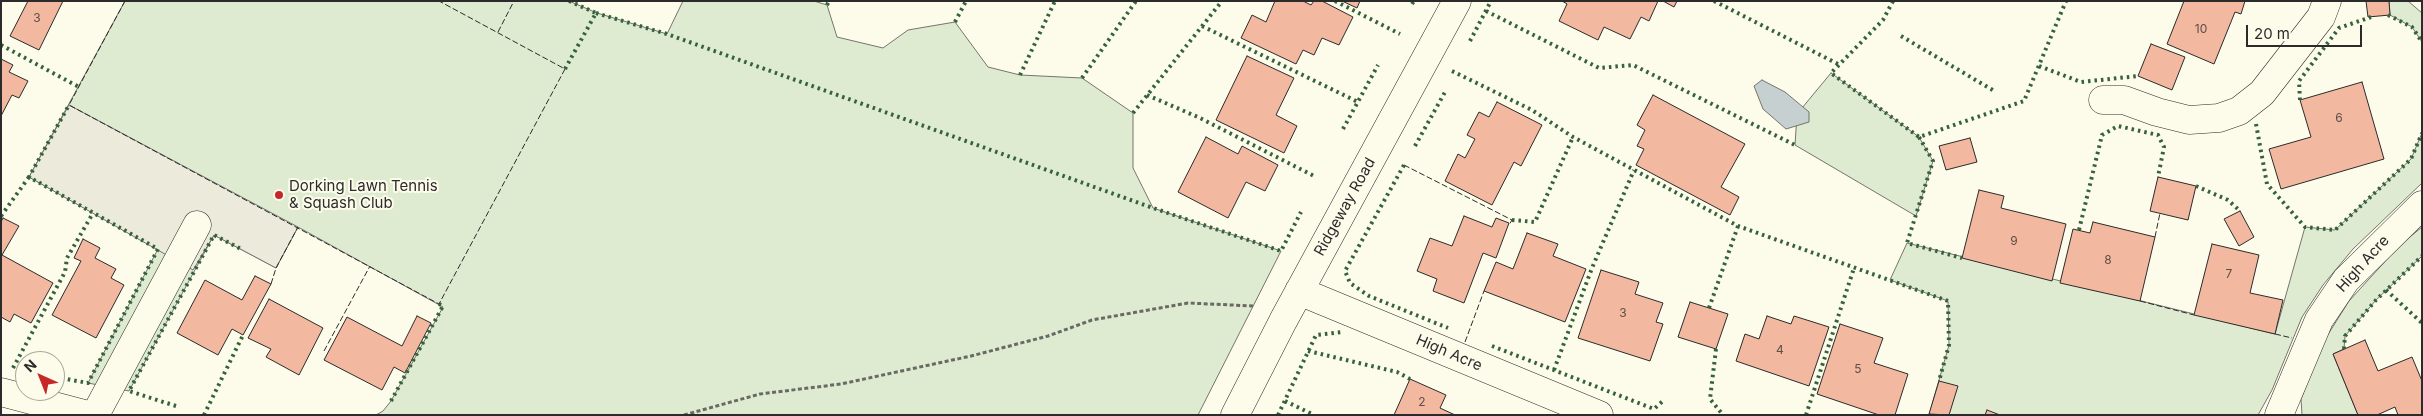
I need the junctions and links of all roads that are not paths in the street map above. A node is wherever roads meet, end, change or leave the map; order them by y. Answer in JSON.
{"nodes":[{"id":1,"x":1457,"y":1,"type":"edge"},
{"id":2,"x":2327,"y":1,"type":"edge"},
{"id":3,"x":2103,"y":100,"type":"dead end"},
{"id":4,"x":2422,"y":205,"type":"edge"},
{"id":5,"x":197,"y":225,"type":"dead end"},
{"id":6,"x":1299,"y":291,"type":"junction"},
{"id":7,"x":1,"y":392,"type":"edge"},
{"id":8,"x":1571,"y":410,"type":"edge"},
{"id":9,"x":88,"y":415,"type":"edge"},
{"id":10,"x":95,"y":415,"type":"edge"},
{"id":11,"x":1235,"y":415,"type":"edge"},
{"id":12,"x":1599,"y":415,"type":"edge"},
{"id":13,"x":2279,"y":415,"type":"edge"}],
"edges":[{"from":1,"to":6,"type":"street","name":"Ridgeway Road"},
{"from":2,"to":3,"type":"street"},
{"from":4,"to":13,"type":"street","name":"High Acre"},
{"from":5,"to":10,"type":"street"},
{"from":6,"to":8,"type":"street","name":"High Acre"},
{"from":6,"to":11,"type":"street","name":"Ridgeway Road"},
{"from":7,"to":9,"type":"street"},
{"from":8,"to":12,"type":"street","name":"High Acre"}]}
